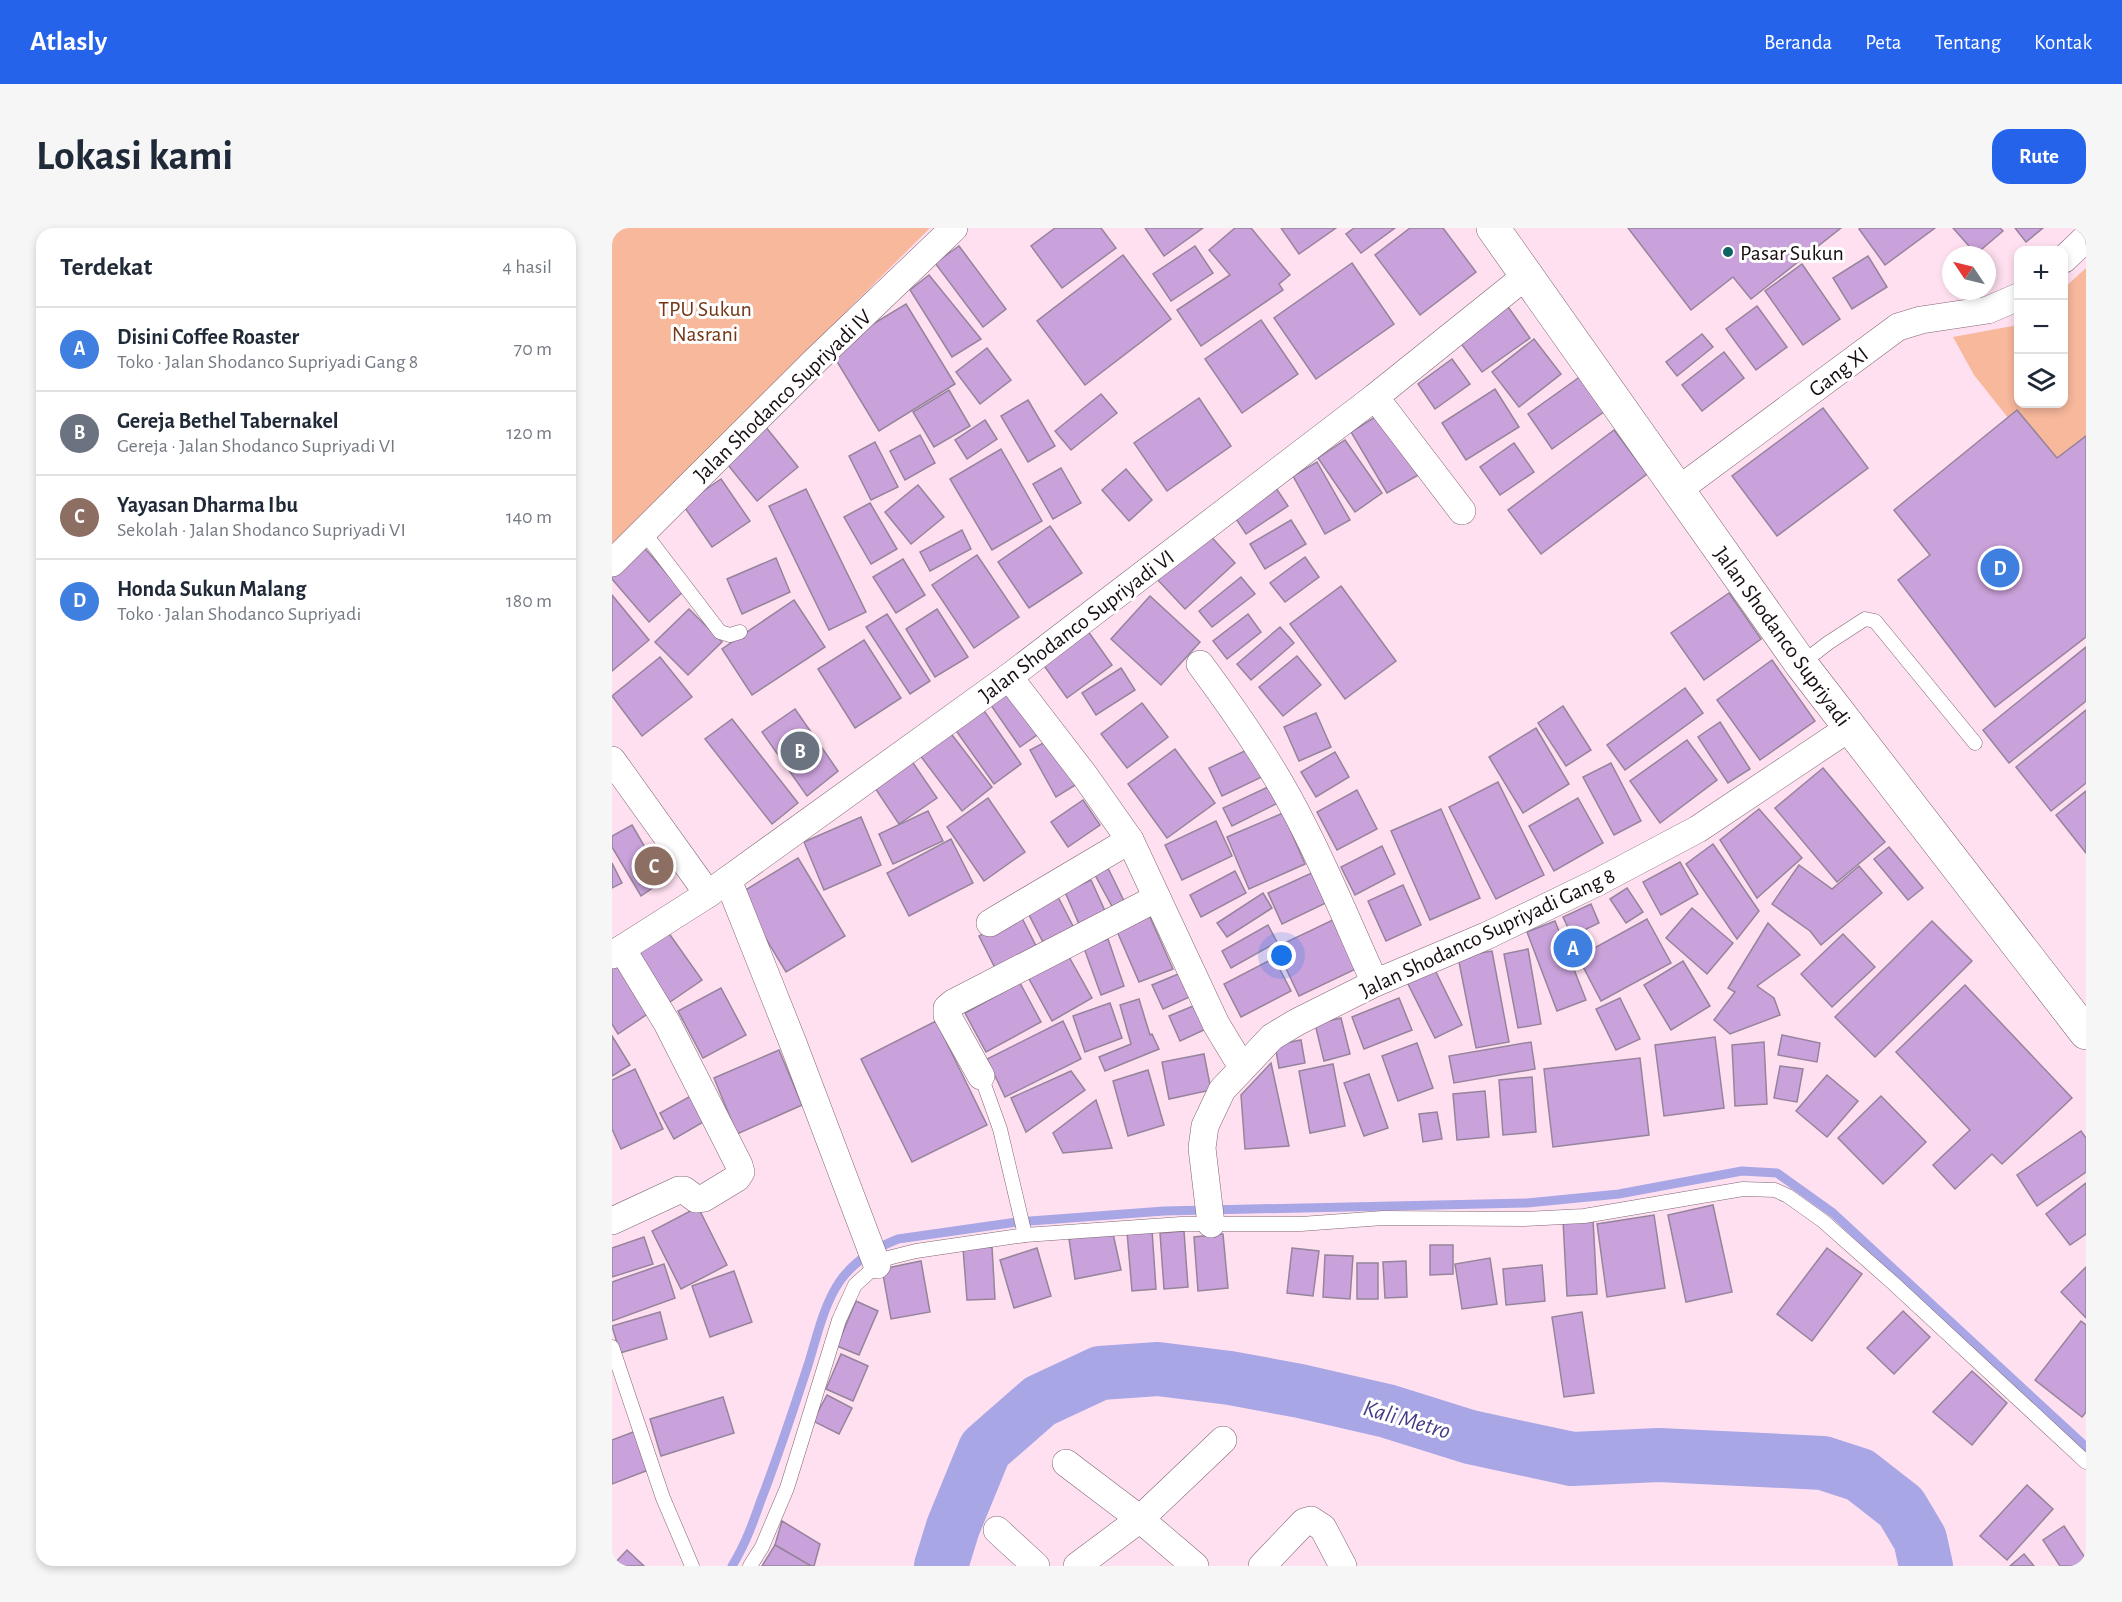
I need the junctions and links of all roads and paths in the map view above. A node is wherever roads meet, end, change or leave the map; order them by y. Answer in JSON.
{"nodes":[{"id":1,"x":954,"y":228,"type":"edge"},
{"id":2,"x":1493,"y":228,"type":"edge"},
{"id":3,"x":2086,"y":238,"type":"edge"},
{"id":4,"x":2068,"y":255,"type":"edge"},
{"id":5,"x":1527,"y":275,"type":"junction"},
{"id":6,"x":2014,"y":299,"type":"edge"},
{"id":7,"x":1376,"y":397,"type":"junction"},
{"id":8,"x":1678,"y":490,"type":"junction"},
{"id":9,"x":1462,"y":511,"type":"dead end"},
{"id":10,"x":643,"y":531,"type":"junction"},
{"id":11,"x":612,"y":563,"type":"edge"},
{"id":12,"x":740,"y":632,"type":"dead end"},
{"id":13,"x":1200,"y":664,"type":"dead end"},
{"id":14,"x":1801,"y":664,"type":"junction"},
{"id":15,"x":1009,"y":677,"type":"junction"},
{"id":16,"x":1849,"y":728,"type":"junction"},
{"id":17,"x":1975,"y":743,"type":"dead end"},
{"id":18,"x":612,"y":760,"type":"edge"},
{"id":19,"x":1130,"y":840,"type":"junction"},
{"id":20,"x":718,"y":887,"type":"junction"},
{"id":21,"x":1157,"y":898,"type":"junction"},
{"id":22,"x":990,"y":923,"type":"dead end"},
{"id":23,"x":617,"y":952,"type":"edge"},
{"id":24,"x":1376,"y":983,"type":"junction"},
{"id":25,"x":2086,"y":1033,"type":"edge"},
{"id":26,"x":1242,"y":1067,"type":"junction"},
{"id":27,"x":981,"y":1076,"type":"joint"},
{"id":28,"x":1211,"y":1220,"type":"junction"},
{"id":29,"x":612,"y":1221,"type":"edge"},
{"id":30,"x":1025,"y":1233,"type":"junction"},
{"id":31,"x":876,"y":1261,"type":"junction"},
{"id":32,"x":612,"y":1347,"type":"edge"},
{"id":33,"x":1223,"y":1440,"type":"dead end"},
{"id":34,"x":2086,"y":1462,"type":"edge"},
{"id":35,"x":1066,"y":1463,"type":"dead end"},
{"id":36,"x":1140,"y":1518,"type":"junction"},
{"id":37,"x":997,"y":1530,"type":"dead end"},
{"id":38,"x":692,"y":1566,"type":"edge"},
{"id":39,"x":750,"y":1566,"type":"edge"},
{"id":40,"x":1036,"y":1566,"type":"edge"},
{"id":41,"x":1077,"y":1566,"type":"edge"},
{"id":42,"x":1195,"y":1566,"type":"edge"},
{"id":43,"x":1262,"y":1566,"type":"edge"},
{"id":44,"x":1343,"y":1566,"type":"edge"}],
"edges":[{"from":1,"to":10,"type":"street","name":"Jalan Shodanco Supriyadi IV"},
{"from":2,"to":5,"type":"main road","name":"Jalan Shodanco Supriyadi"},
{"from":3,"to":4,"type":"street"},
{"from":5,"to":7,"type":"street","name":"Jalan Shodanco Supriyadi VI"},
{"from":5,"to":8,"type":"main road","name":"Jalan Shodanco Supriyadi"},
{"from":6,"to":8,"type":"street","name":"Gang XI"},
{"from":7,"to":9,"type":"street"},
{"from":7,"to":15,"type":"street","name":"Jalan Shodanco Supriyadi VI"},
{"from":8,"to":14,"type":"main road","name":"Jalan Shodanco Supriyadi"},
{"from":10,"to":11,"type":"street","name":"Jalan Shodanco Supriyadi IV"},
{"from":10,"to":12,"type":"lane"},
{"from":13,"to":24,"type":"street"},
{"from":14,"to":16,"type":"main road","name":"Jalan Shodanco Supriyadi"},
{"from":14,"to":17,"type":"lane"},
{"from":15,"to":19,"type":"street"},
{"from":15,"to":20,"type":"street","name":"Jalan Shodanco Supriyadi VI"},
{"from":16,"to":24,"type":"street","name":"Jalan Shodanco Supriyadi Gang 8"},
{"from":16,"to":25,"type":"main road","name":"Jalan Shodanco Supriyadi"},
{"from":18,"to":20,"type":"street"},
{"from":19,"to":21,"type":"street"},
{"from":19,"to":22,"type":"street"},
{"from":20,"to":23,"type":"street","name":"Jalan Shodanco Supriyadi VI"},
{"from":20,"to":31,"type":"street"},
{"from":21,"to":26,"type":"street"},
{"from":21,"to":27,"type":"street"},
{"from":23,"to":29,"type":"street"},
{"from":24,"to":26,"type":"street","name":"Jalan Shodanco Supriyadi Gang 8"},
{"from":26,"to":28,"type":"street","name":"Jalan Shodanco Supriyadi Gang 8"},
{"from":27,"to":30,"type":"lane"},
{"from":28,"to":30,"type":"lane"},
{"from":28,"to":34,"type":"lane"},
{"from":30,"to":31,"type":"lane"},
{"from":31,"to":39,"type":"lane"},
{"from":32,"to":38,"type":"lane"},
{"from":33,"to":36,"type":"street"},
{"from":35,"to":36,"type":"street"},
{"from":36,"to":41,"type":"street"},
{"from":36,"to":42,"type":"street"},
{"from":37,"to":40,"type":"street"},
{"from":43,"to":44,"type":"street"}]}
